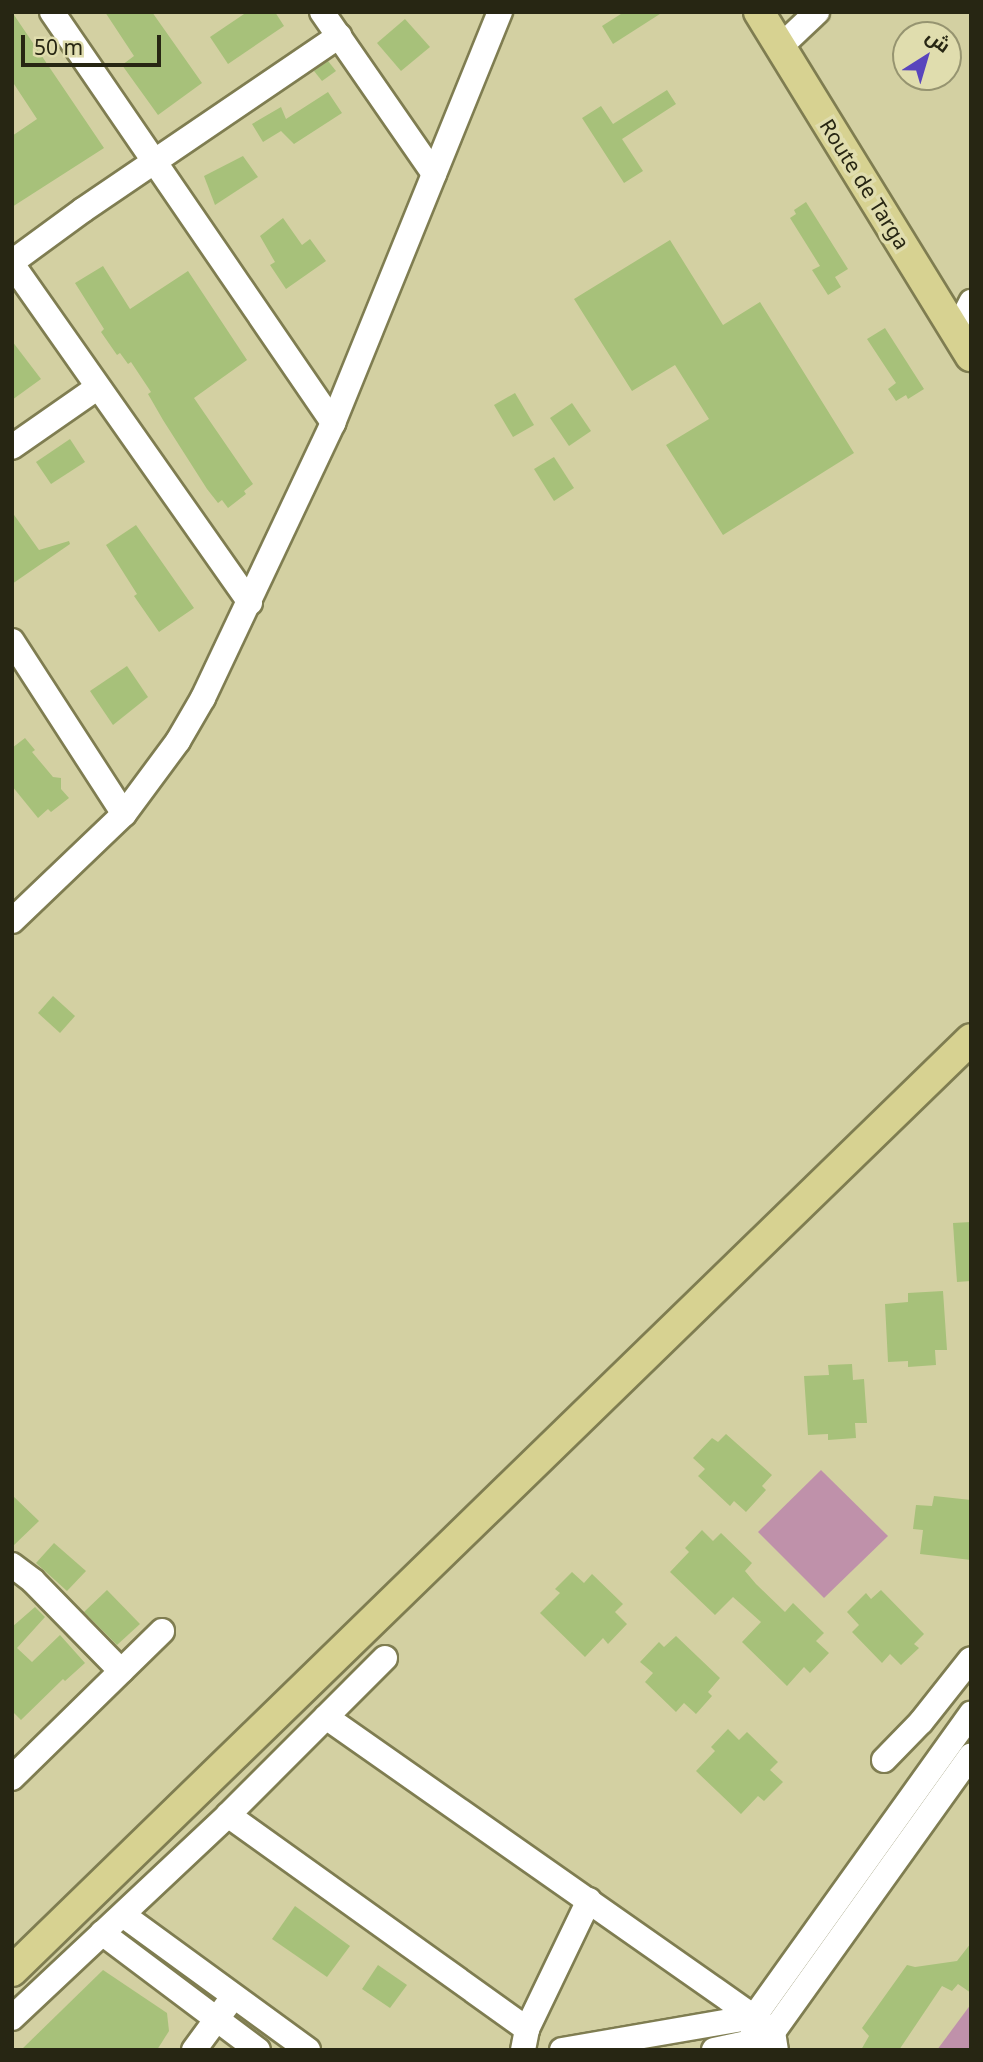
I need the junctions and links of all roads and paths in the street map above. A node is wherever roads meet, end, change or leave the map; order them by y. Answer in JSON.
{"nodes":[{"id":1,"x":52,"y":12,"type":"edge"},
{"id":2,"x":322,"y":12,"type":"edge"},
{"id":3,"x":500,"y":12,"type":"edge"},
{"id":4,"x":759,"y":12,"type":"edge"},
{"id":5,"x":817,"y":12,"type":"edge"},
{"id":6,"x":339,"y":36,"type":"junction"},
{"id":7,"x":780,"y":47,"type":"junction"},
{"id":8,"x":155,"y":163,"type":"junction"},
{"id":9,"x":434,"y":174,"type":"junction"},
{"id":10,"x":12,"y":263,"type":"edge"},
{"id":11,"x":971,"y":302,"type":"edge"},
{"id":12,"x":963,"y":344,"type":"edge"},
{"id":13,"x":97,"y":388,"type":"junction"},
{"id":14,"x":333,"y":423,"type":"junction"},
{"id":15,"x":12,"y":447,"type":"edge"},
{"id":16,"x":250,"y":603,"type":"junction"},
{"id":17,"x":12,"y":641,"type":"edge"},
{"id":18,"x":124,"y":814,"type":"junction"},
{"id":19,"x":12,"y":921,"type":"edge"},
{"id":20,"x":971,"y":1039,"type":"edge"},
{"id":21,"x":12,"y":1565,"type":"edge"},
{"id":22,"x":162,"y":1631,"type":"dead end"},
{"id":23,"x":385,"y":1658,"type":"dead end"},
{"id":24,"x":971,"y":1658,"type":"edge"},
{"id":25,"x":121,"y":1671,"type":"junction"},
{"id":26,"x":971,"y":1714,"type":"edge"},
{"id":27,"x":326,"y":1717,"type":"junction"},
{"id":28,"x":971,"y":1755,"type":"edge"},
{"id":29,"x":884,"y":1760,"type":"dead end"},
{"id":30,"x":12,"y":1777,"type":"edge"},
{"id":31,"x":228,"y":1815,"type":"junction"},
{"id":32,"x":589,"y":1900,"type":"junction"},
{"id":33,"x":123,"y":1915,"type":"junction"},
{"id":34,"x":102,"y":1933,"type":"junction"},
{"id":35,"x":12,"y":1971,"type":"edge"},
{"id":36,"x":234,"y":1996,"type":"junction"},
{"id":37,"x":12,"y":2018,"type":"edge"},
{"id":38,"x":217,"y":2019,"type":"junction"},
{"id":39,"x":761,"y":2038,"type":"edge"},
{"id":40,"x":525,"y":2039,"type":"edge"},
{"id":41,"x":194,"y":2050,"type":"edge"},
{"id":42,"x":258,"y":2050,"type":"edge"},
{"id":43,"x":308,"y":2050,"type":"edge"},
{"id":44,"x":562,"y":2050,"type":"edge"},
{"id":45,"x":714,"y":2050,"type":"edge"}],
"edges":[{"from":1,"to":8,"type":"street"},
{"from":2,"to":6,"type":"street"},
{"from":3,"to":9,"type":"street"},
{"from":4,"to":7,"type":"main road","name":"Route de Targa"},
{"from":5,"to":7,"type":"street"},
{"from":6,"to":8,"type":"street"},
{"from":6,"to":9,"type":"street"},
{"from":7,"to":12,"type":"main road","name":"Route de Targa"},
{"from":8,"to":10,"type":"street"},
{"from":8,"to":14,"type":"street"},
{"from":9,"to":14,"type":"street"},
{"from":10,"to":13,"type":"street"},
{"from":11,"to":12,"type":"street"},
{"from":13,"to":15,"type":"street"},
{"from":13,"to":16,"type":"street"},
{"from":14,"to":16,"type":"street"},
{"from":16,"to":18,"type":"street"},
{"from":17,"to":18,"type":"street"},
{"from":18,"to":19,"type":"street"},
{"from":20,"to":35,"type":"main road"},
{"from":21,"to":25,"type":"street"},
{"from":22,"to":25,"type":"street"},
{"from":23,"to":27,"type":"street"},
{"from":24,"to":29,"type":"street"},
{"from":25,"to":30,"type":"street"},
{"from":26,"to":39,"type":"street"},
{"from":27,"to":31,"type":"street"},
{"from":27,"to":32,"type":"street"},
{"from":28,"to":39,"type":"street"},
{"from":31,"to":33,"type":"street"},
{"from":31,"to":40,"type":"street"},
{"from":32,"to":39,"type":"street"},
{"from":32,"to":40,"type":"street"},
{"from":33,"to":34,"type":"street"},
{"from":33,"to":36,"type":"street"},
{"from":34,"to":37,"type":"street"},
{"from":34,"to":38,"type":"street"},
{"from":36,"to":38,"type":"street"},
{"from":36,"to":43,"type":"street"},
{"from":38,"to":41,"type":"street"},
{"from":38,"to":42,"type":"street"},
{"from":39,"to":44,"type":"street"},
{"from":39,"to":45,"type":"street"}]}
